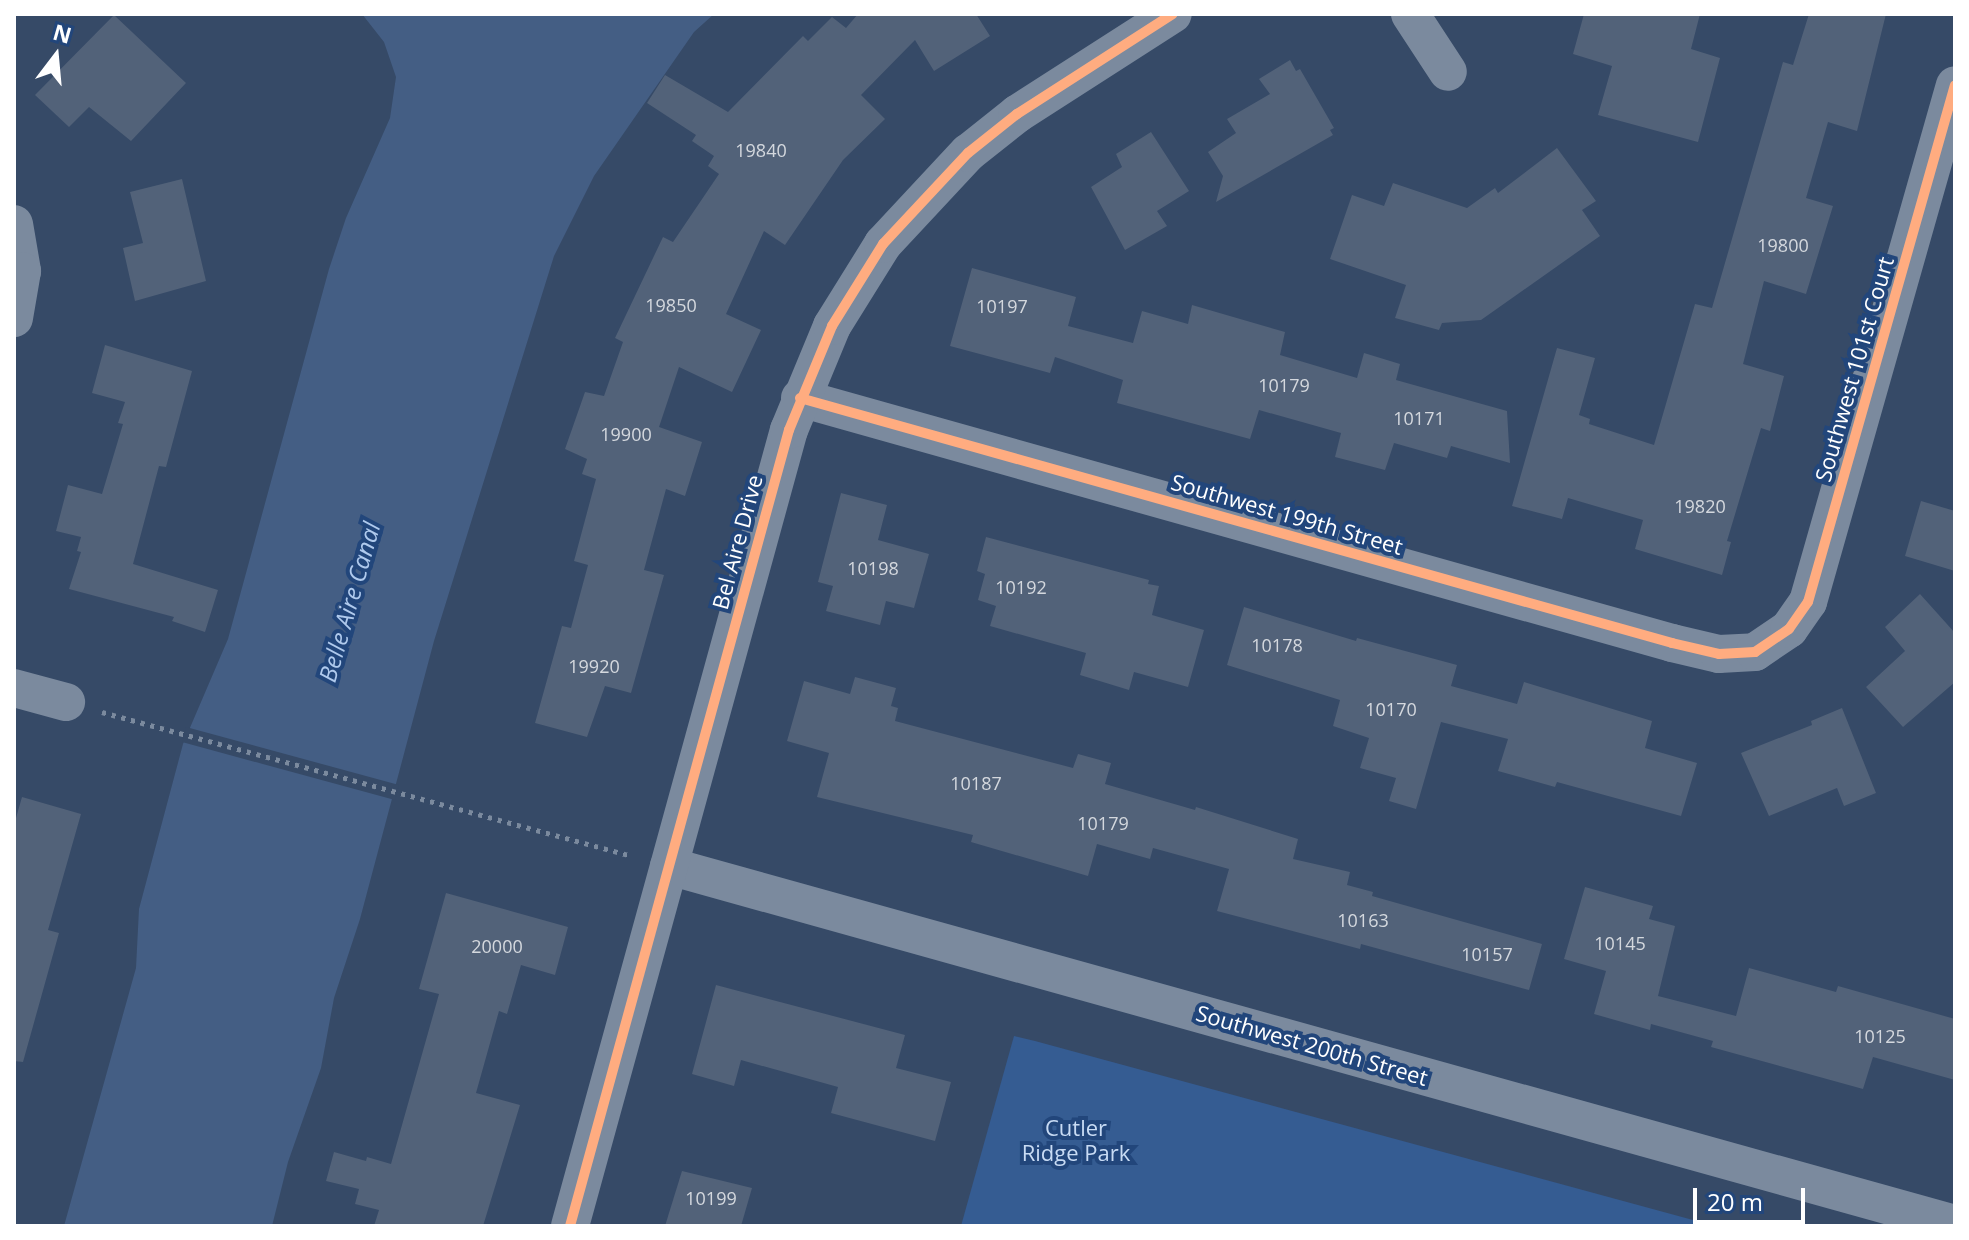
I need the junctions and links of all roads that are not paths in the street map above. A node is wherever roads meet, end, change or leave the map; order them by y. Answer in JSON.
{"nodes":[{"id":1,"x":1173,"y":14,"type":"edge"},
{"id":2,"x":1410,"y":14,"type":"edge"},
{"id":3,"x":1448,"y":72,"type":"dead end"},
{"id":4,"x":1955,"y":85,"type":"edge"},
{"id":5,"x":14,"y":224,"type":"edge"},
{"id":6,"x":14,"y":318,"type":"edge"},
{"id":7,"x":800,"y":398,"type":"junction"},
{"id":8,"x":1765,"y":647,"type":"joint"},
{"id":9,"x":14,"y":688,"type":"edge"},
{"id":10,"x":66,"y":702,"type":"road end"},
{"id":11,"x":669,"y":866,"type":"junction"},
{"id":12,"x":1955,"y":1224,"type":"edge"},
{"id":13,"x":570,"y":1226,"type":"edge"}],
"edges":[{"from":1,"to":7,"type":"street","name":"Bel Aire Drive"},
{"from":2,"to":3,"type":"street"},
{"from":4,"to":8,"type":"street","name":"Southwest 101st Court"},
{"from":5,"to":6,"type":"street"},
{"from":7,"to":8,"type":"street","name":"Southwest 199th Street"},
{"from":7,"to":11,"type":"street","name":"Bel Aire Drive"},
{"from":9,"to":10,"type":"street"},
{"from":11,"to":12,"type":"street","name":"Southwest 200th Street"},
{"from":11,"to":13,"type":"street","name":"Bel Aire Drive"}]}
